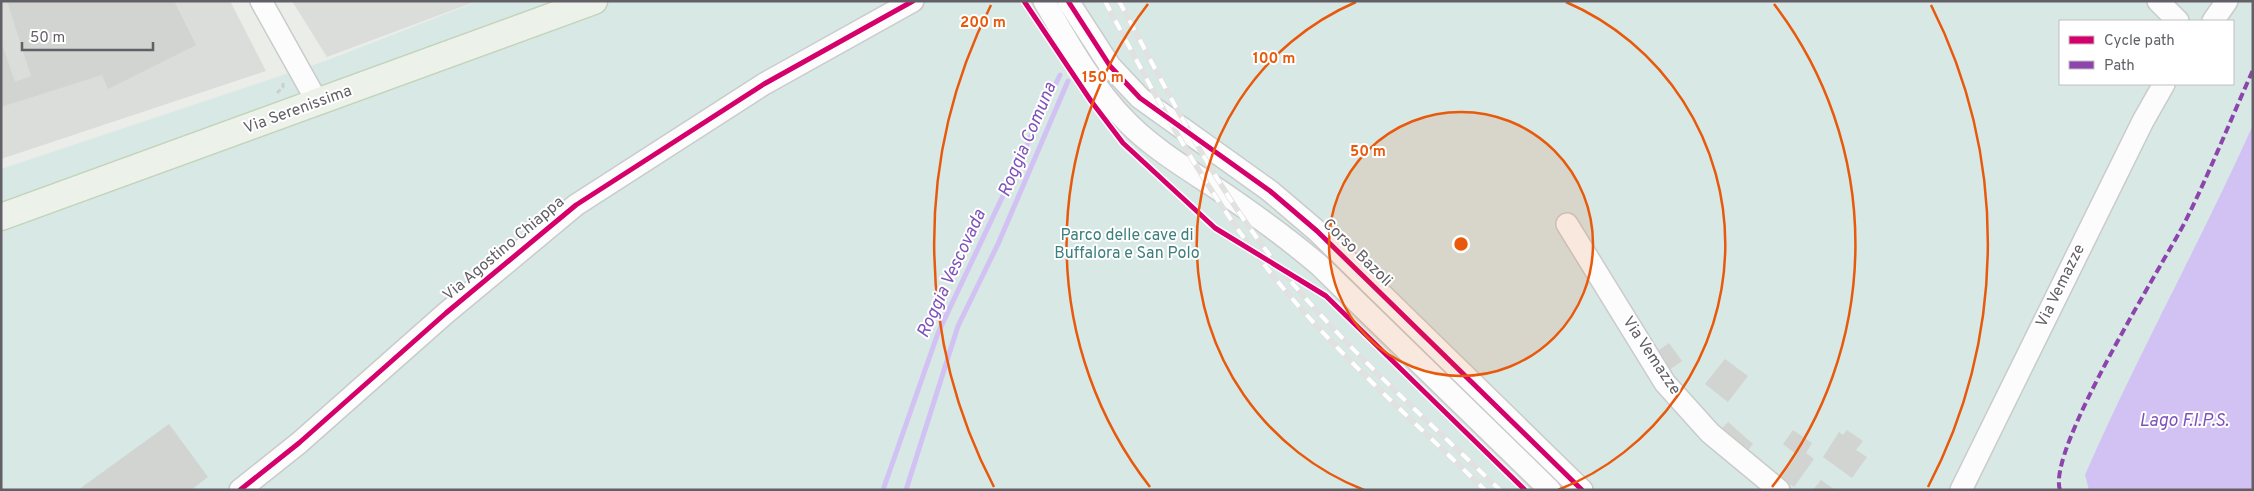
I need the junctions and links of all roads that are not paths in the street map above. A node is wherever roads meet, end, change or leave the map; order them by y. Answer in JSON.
{"nodes":[{"id":1,"x":261,"y":1,"type":"edge"},
{"id":2,"x":594,"y":1,"type":"edge"},
{"id":3,"x":913,"y":1,"type":"edge"},
{"id":4,"x":1044,"y":1,"type":"edge"},
{"id":5,"x":1068,"y":1,"type":"edge"},
{"id":6,"x":2158,"y":1,"type":"edge"},
{"id":7,"x":2227,"y":1,"type":"edge"},
{"id":8,"x":2177,"y":20,"type":"edge"},
{"id":9,"x":2215,"y":20,"type":"edge"},
{"id":10,"x":2163,"y":85,"type":"edge"},
{"id":11,"x":318,"y":103,"type":"junction"},
{"id":12,"x":1,"y":217,"type":"edge"},
{"id":13,"x":1567,"y":224,"type":"dead end"},
{"id":14,"x":240,"y":490,"type":"edge"},
{"id":15,"x":1550,"y":490,"type":"edge"},
{"id":16,"x":1582,"y":490,"type":"edge"},
{"id":17,"x":1778,"y":490,"type":"edge"},
{"id":18,"x":1961,"y":490,"type":"edge"}],
"edges":[{"from":1,"to":11,"type":"street"},
{"from":2,"to":11,"type":"main road","name":"Via Serenissima"},
{"from":3,"to":14,"type":"street","name":"Via Agostino Chiappa"},
{"from":4,"to":15,"type":"street"},
{"from":5,"to":16,"type":"street","name":"Corso Bazoli"},
{"from":6,"to":8,"type":"street"},
{"from":7,"to":9,"type":"street"},
{"from":10,"to":18,"type":"street","name":"Via Vemazze"},
{"from":11,"to":12,"type":"main road","name":"Via Serenissima"},
{"from":13,"to":17,"type":"street","name":"Via Vemazze"}]}
